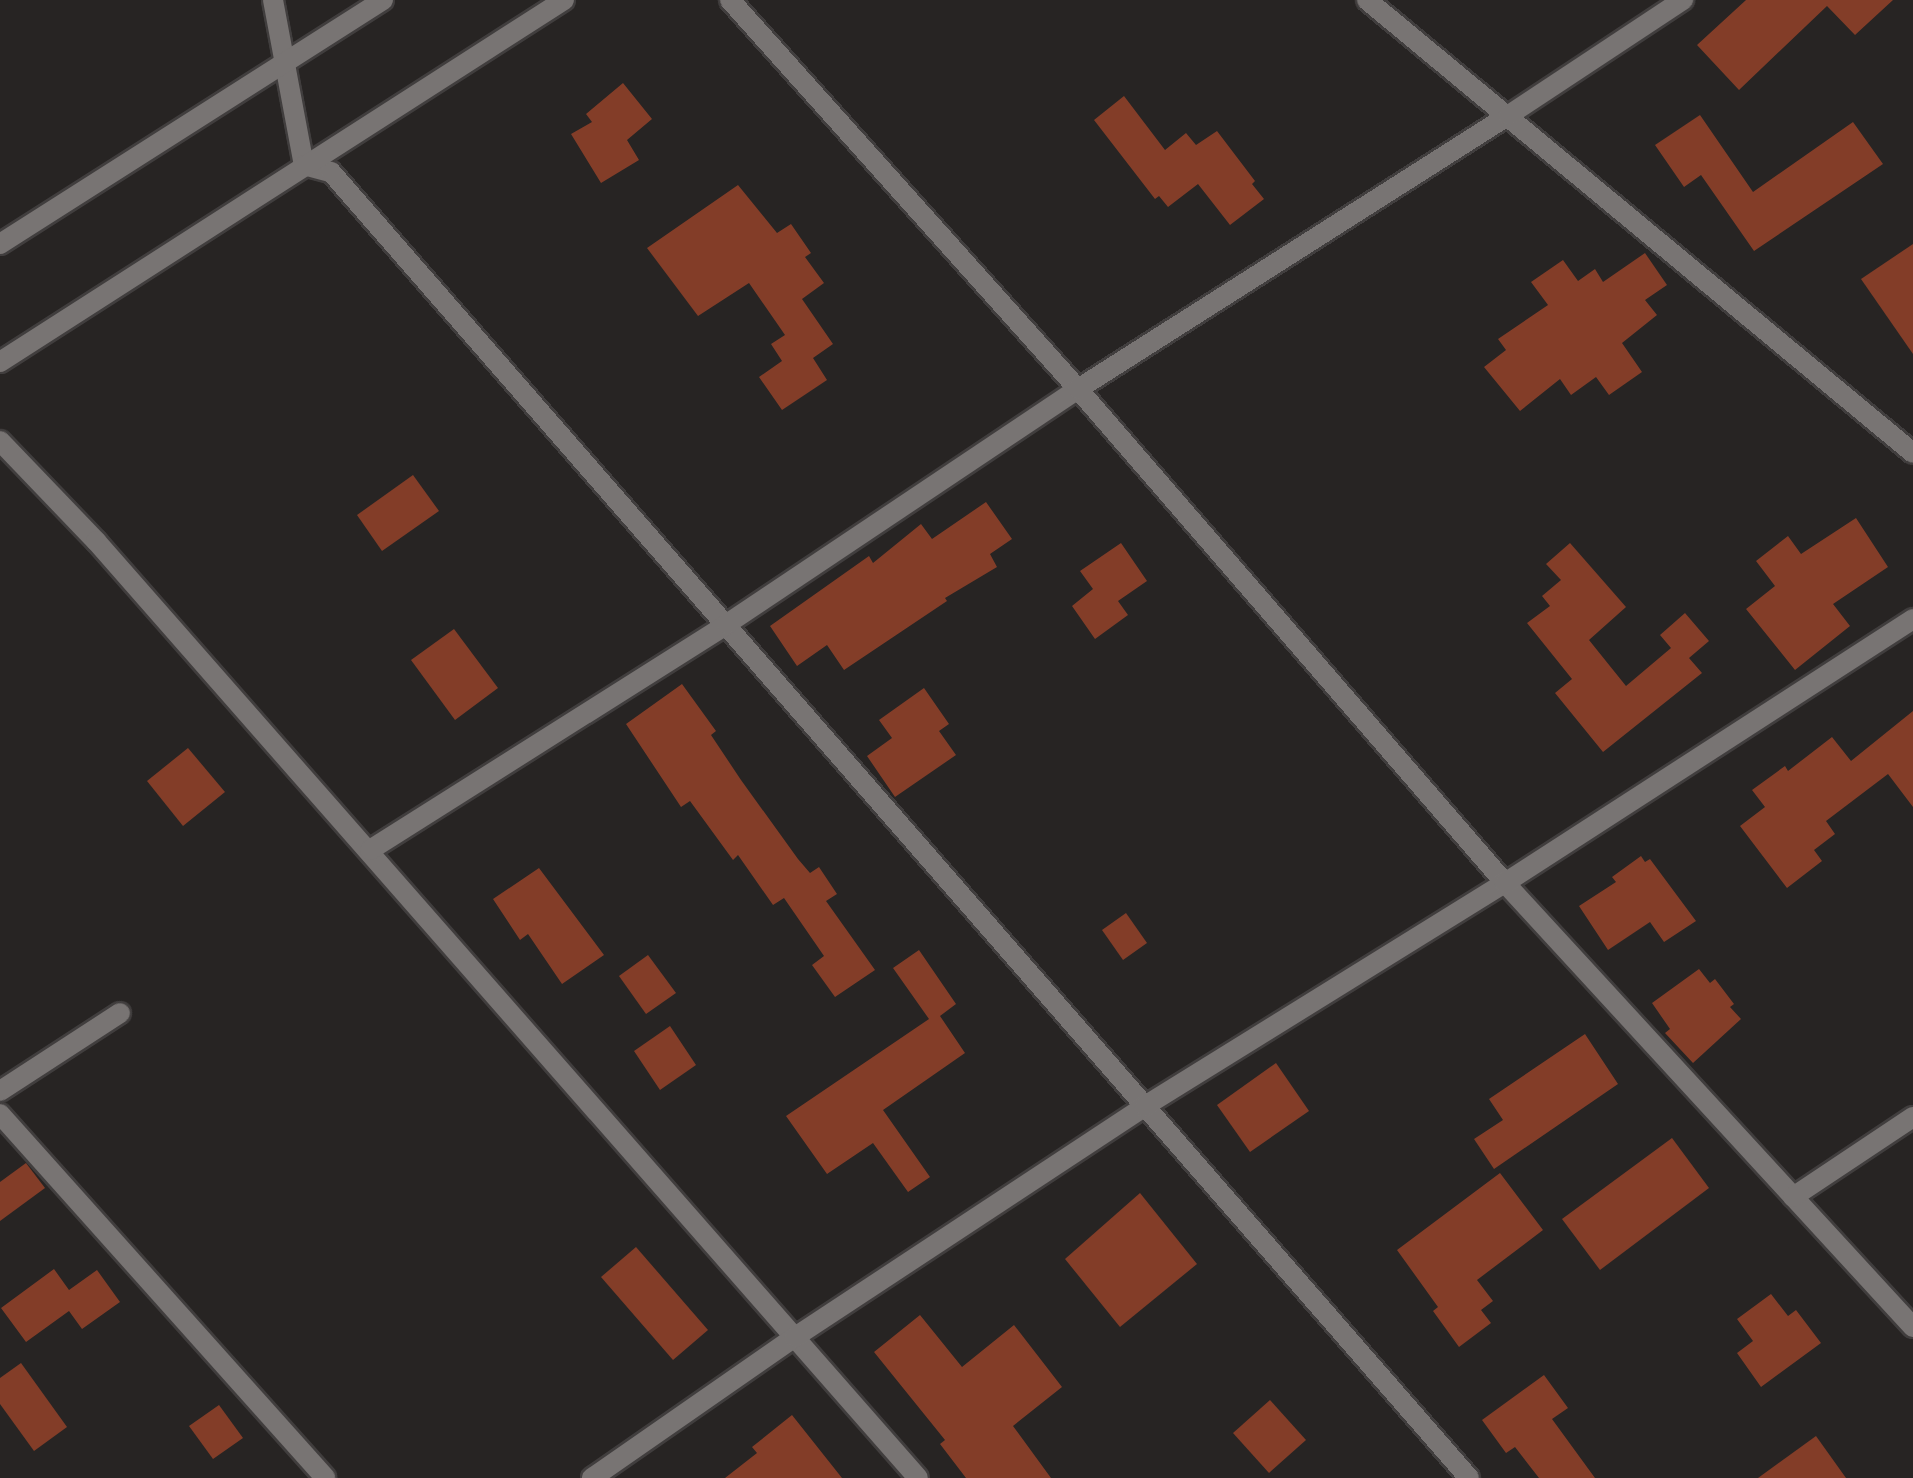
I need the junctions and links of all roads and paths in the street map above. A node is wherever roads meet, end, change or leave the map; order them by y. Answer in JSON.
{"nodes":[{"id":1,"x":273,"y":0,"type":"edge"},
{"id":2,"x":383,"y":0,"type":"edge"},
{"id":3,"x":564,"y":0,"type":"edge"},
{"id":4,"x":730,"y":0,"type":"edge"},
{"id":5,"x":1367,"y":0,"type":"edge"},
{"id":6,"x":1683,"y":0,"type":"edge"},
{"id":7,"x":284,"y":65,"type":"junction"},
{"id":8,"x":1509,"y":115,"type":"junction"},
{"id":9,"x":304,"y":165,"type":"junction"},
{"id":10,"x":0,"y":244,"type":"edge"},
{"id":11,"x":0,"y":362,"type":"edge"},
{"id":12,"x":1078,"y":389,"type":"junction"},
{"id":13,"x":0,"y":441,"type":"edge"},
{"id":14,"x":1913,"y":453,"type":"edge"},
{"id":15,"x":1913,"y":619,"type":"edge"},
{"id":16,"x":727,"y":624,"type":"junction"},
{"id":17,"x":370,"y":850,"type":"junction"},
{"id":18,"x":1505,"y":883,"type":"junction"},
{"id":19,"x":120,"y":1013,"type":"dead end"},
{"id":20,"x":0,"y":1091,"type":"edge"},
{"id":21,"x":1145,"y":1106,"type":"junction"},
{"id":22,"x":0,"y":1114,"type":"edge"},
{"id":23,"x":1913,"y":1117,"type":"edge"},
{"id":24,"x":1793,"y":1197,"type":"junction"},
{"id":25,"x":1913,"y":1327,"type":"edge"},
{"id":26,"x":795,"y":1337,"type":"junction"},
{"id":27,"x":325,"y":1478,"type":"edge"},
{"id":28,"x":592,"y":1478,"type":"edge"},
{"id":29,"x":918,"y":1478,"type":"edge"},
{"id":30,"x":1469,"y":1478,"type":"edge"}],
"edges":[{"from":1,"to":7,"type":"street"},
{"from":2,"to":7,"type":"street"},
{"from":3,"to":9,"type":"street"},
{"from":4,"to":12,"type":"street"},
{"from":5,"to":8,"type":"street"},
{"from":6,"to":8,"type":"street"},
{"from":7,"to":9,"type":"street"},
{"from":7,"to":10,"type":"street"},
{"from":8,"to":12,"type":"street"},
{"from":8,"to":14,"type":"street"},
{"from":9,"to":11,"type":"street"},
{"from":9,"to":16,"type":"street"},
{"from":12,"to":16,"type":"street"},
{"from":12,"to":18,"type":"street"},
{"from":13,"to":17,"type":"street"},
{"from":15,"to":18,"type":"street"},
{"from":16,"to":17,"type":"street"},
{"from":16,"to":21,"type":"street"},
{"from":17,"to":26,"type":"street"},
{"from":18,"to":21,"type":"street"},
{"from":18,"to":24,"type":"street"},
{"from":19,"to":20,"type":"street"},
{"from":21,"to":26,"type":"street"},
{"from":21,"to":30,"type":"street"},
{"from":22,"to":27,"type":"street"},
{"from":23,"to":24,"type":"street"},
{"from":24,"to":25,"type":"street"},
{"from":26,"to":28,"type":"street"},
{"from":26,"to":29,"type":"street"}]}
